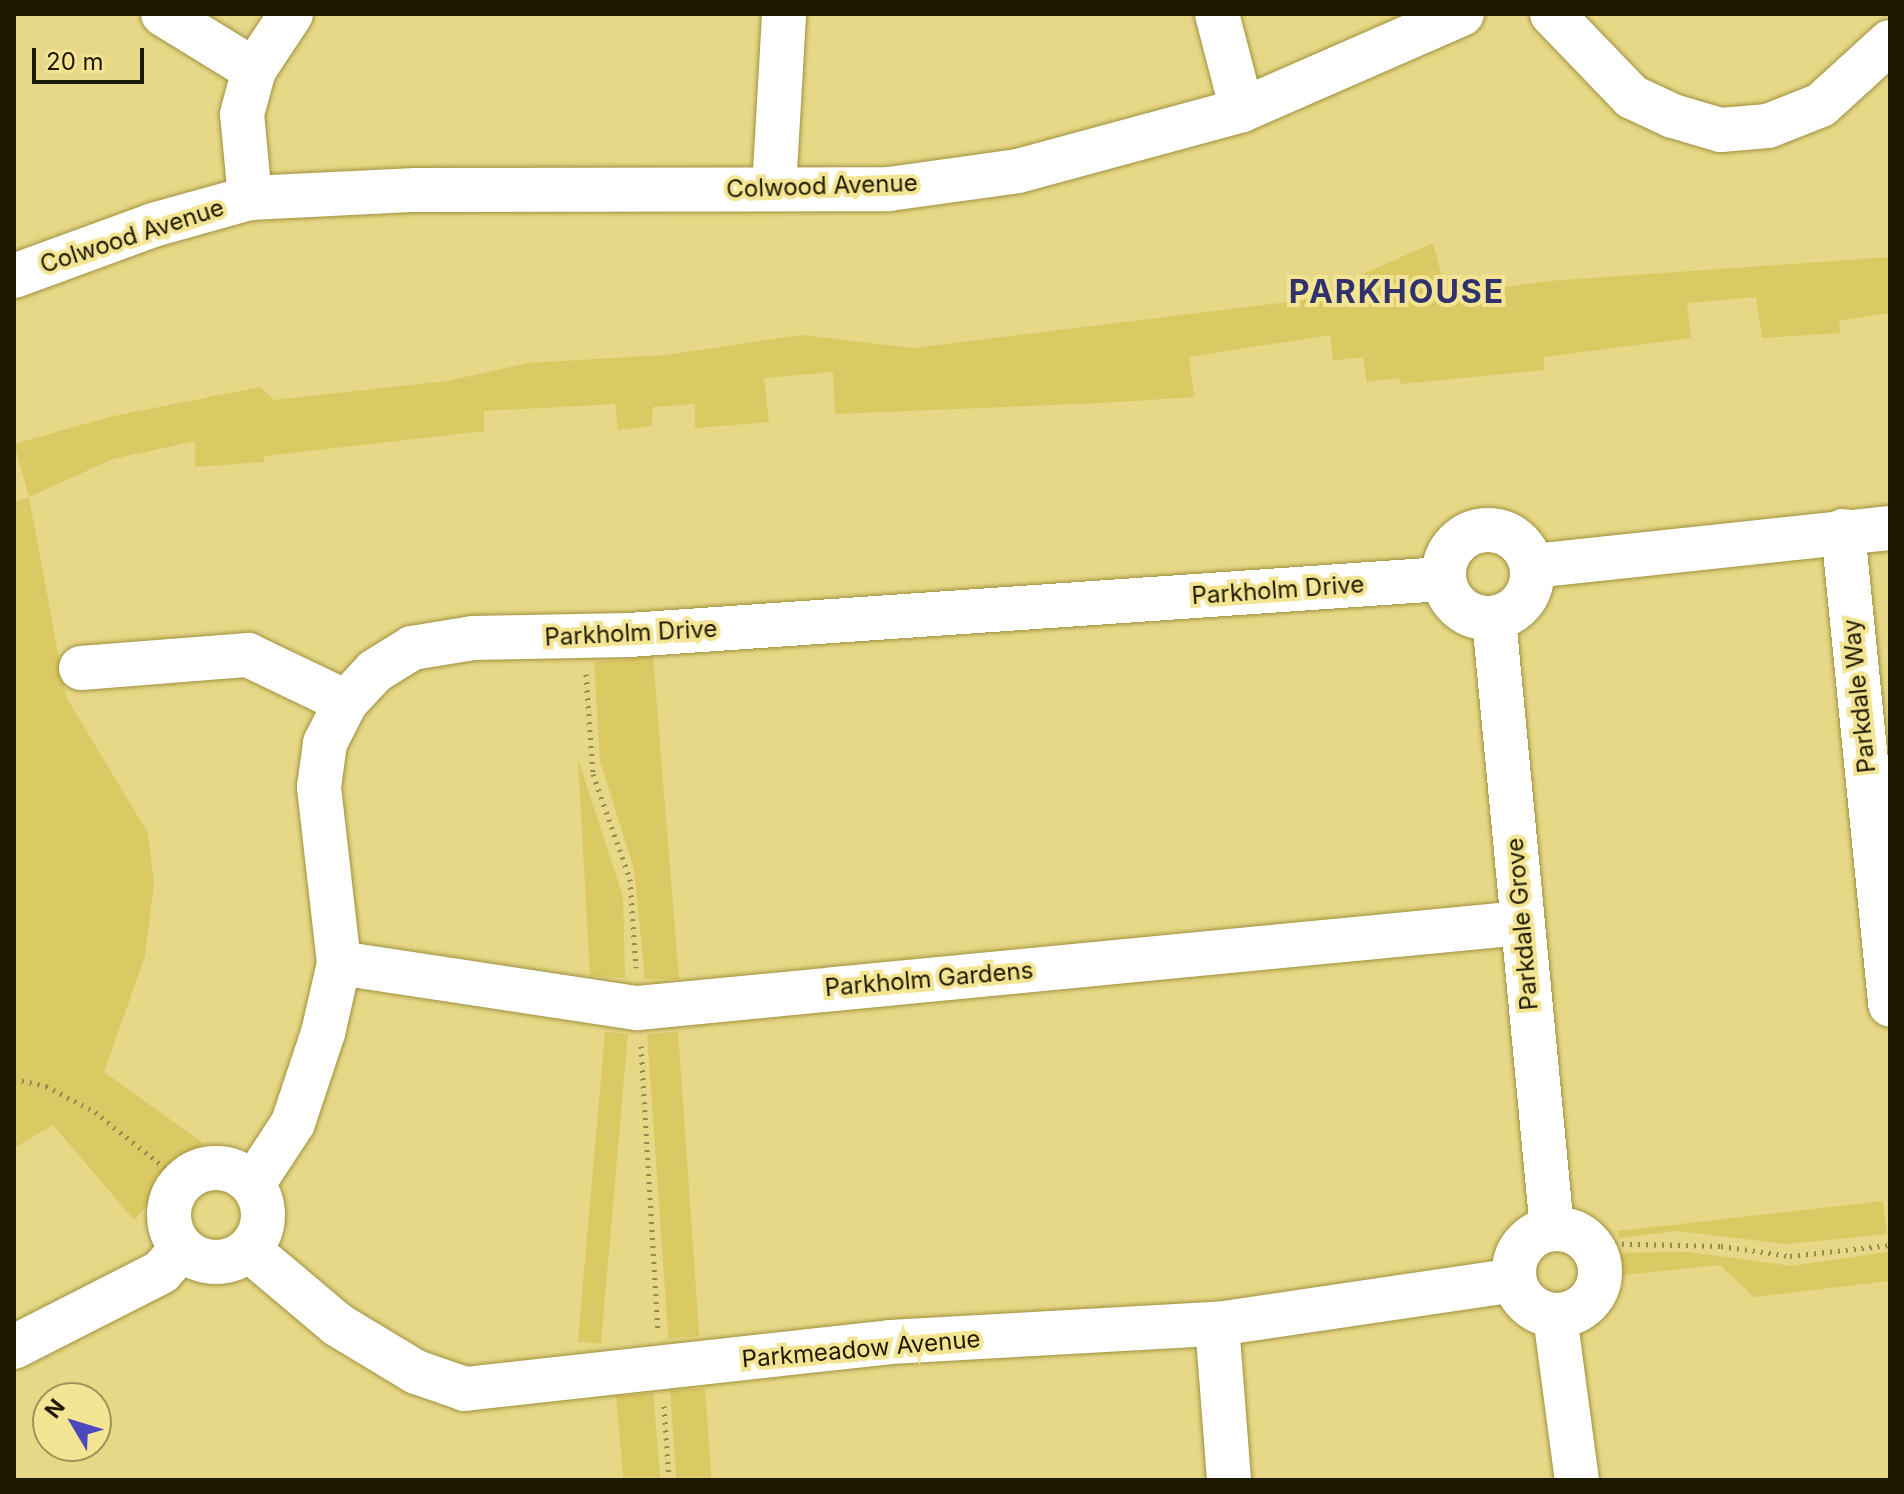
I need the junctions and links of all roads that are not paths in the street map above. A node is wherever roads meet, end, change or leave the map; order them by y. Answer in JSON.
{"nodes":[{"id":1,"x":163,"y":14,"type":"edge"},
{"id":2,"x":291,"y":14,"type":"edge"},
{"id":3,"x":784,"y":14,"type":"edge"},
{"id":4,"x":1217,"y":14,"type":"edge"},
{"id":5,"x":1462,"y":14,"type":"edge"},
{"id":6,"x":1552,"y":14,"type":"edge"},
{"id":7,"x":1890,"y":42,"type":"edge"},
{"id":8,"x":254,"y":70,"type":"junction"},
{"id":9,"x":1242,"y":110,"type":"junction"},
{"id":10,"x":774,"y":189,"type":"junction"},
{"id":11,"x":250,"y":198,"type":"junction"},
{"id":12,"x":14,"y":276,"type":"edge"},
{"id":13,"x":1890,"y":528,"type":"edge"},
{"id":14,"x":1843,"y":531,"type":"junction"},
{"id":15,"x":1533,"y":566,"type":"junction"},
{"id":16,"x":1443,"y":579,"type":"junction"},
{"id":17,"x":1494,"y":619,"type":"junction"},
{"id":18,"x":81,"y":668,"type":"dead end"},
{"id":19,"x":346,"y":702,"type":"junction"},
{"id":20,"x":1521,"y":923,"type":"junction"},
{"id":21,"x":339,"y":963,"type":"junction"},
{"id":22,"x":1890,"y":1005,"type":"edge"},
{"id":23,"x":253,"y":1184,"type":"junction"},
{"id":24,"x":1571,"y":1236,"type":"junction"},
{"id":25,"x":182,"y":1249,"type":"junction"},
{"id":26,"x":249,"y":1250,"type":"junction"},
{"id":27,"x":1514,"y":1280,"type":"junction"},
{"id":28,"x":1555,"y":1316,"type":"junction"},
{"id":29,"x":1217,"y":1324,"type":"junction"},
{"id":30,"x":14,"y":1347,"type":"edge"},
{"id":31,"x":1229,"y":1480,"type":"edge"},
{"id":32,"x":1577,"y":1480,"type":"edge"}],
"edges":[{"from":1,"to":8,"type":"street"},
{"from":2,"to":8,"type":"street","name":"Colwood Avenue"},
{"from":3,"to":10,"type":"street"},
{"from":4,"to":9,"type":"street"},
{"from":5,"to":9,"type":"street","name":"Colwood Avenue"},
{"from":6,"to":7,"type":"street"},
{"from":8,"to":11,"type":"street","name":"Colwood Avenue"},
{"from":9,"to":10,"type":"street","name":"Colwood Avenue"},
{"from":10,"to":11,"type":"street","name":"Colwood Avenue"},
{"from":11,"to":12,"type":"street","name":"Colwood Avenue"},
{"from":13,"to":14,"type":"street"},
{"from":14,"to":15,"type":"street"},
{"from":14,"to":22,"type":"street","name":"Parkdale Way"},
{"from":15,"to":16,"type":"street"},
{"from":15,"to":17,"type":"street"},
{"from":16,"to":17,"type":"street"},
{"from":16,"to":19,"type":"street","name":"Parkholm Drive"},
{"from":17,"to":20,"type":"street","name":"Parkdale Grove"},
{"from":18,"to":19,"type":"street"},
{"from":19,"to":21,"type":"street","name":"Parkholm Drive"},
{"from":20,"to":21,"type":"street","name":"Parkholm Gardens"},
{"from":20,"to":24,"type":"street","name":"Parkdale Grove"},
{"from":21,"to":23,"type":"street","name":"Parkholm Drive"},
{"from":23,"to":25,"type":"street"},
{"from":23,"to":26,"type":"street"},
{"from":24,"to":27,"type":"street"},
{"from":24,"to":28,"type":"street","name":"Parkdale Grove"},
{"from":25,"to":26,"type":"street"},
{"from":25,"to":30,"type":"street"},
{"from":26,"to":29,"type":"street","name":"Parkmeadow Avenue"},
{"from":27,"to":28,"type":"street"},
{"from":27,"to":29,"type":"street","name":"Parkmeadow Avenue"},
{"from":28,"to":32,"type":"street"},
{"from":29,"to":31,"type":"street"}]}
